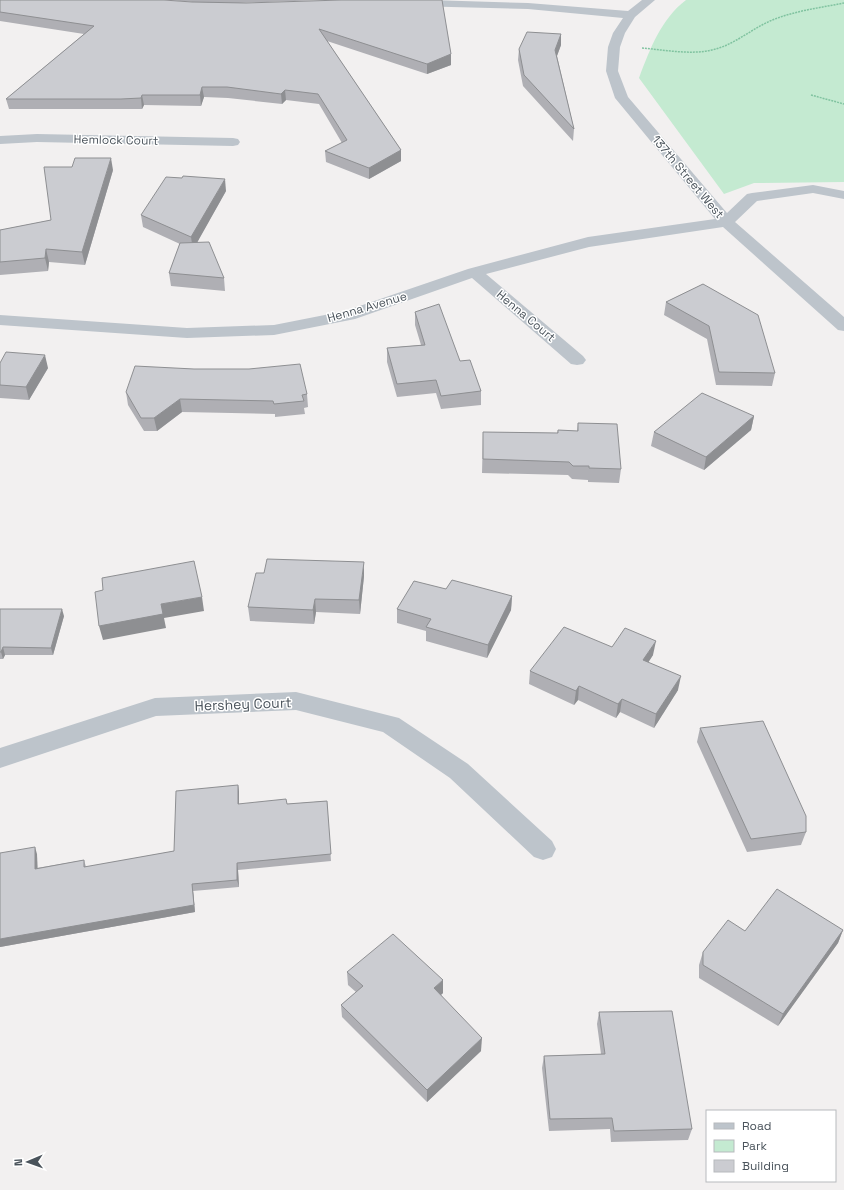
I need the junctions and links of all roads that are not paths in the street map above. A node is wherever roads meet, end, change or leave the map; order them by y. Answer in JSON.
{"nodes":[{"id":1,"x":649,"y":0,"type":"edge"},
{"id":2,"x":398,"y":2,"type":"edge"},
{"id":3,"x":631,"y":15,"type":"junction"},
{"id":4,"x":0,"y":140,"type":"edge"},
{"id":5,"x":232,"y":142,"type":"dead end"},
{"id":6,"x":844,"y":195,"type":"edge"},
{"id":7,"x":726,"y":222,"type":"junction"},
{"id":8,"x":474,"y":272,"type":"junction"},
{"id":9,"x":0,"y":320,"type":"edge"},
{"id":10,"x":844,"y":326,"type":"edge"},
{"id":11,"x":577,"y":360,"type":"dead end"},
{"id":12,"x":0,"y":758,"type":"edge"},
{"id":13,"x":543,"y":849,"type":"dead end"}],
"edges":[{"from":1,"to":3,"type":"street","name":"137th Street West"},
{"from":2,"to":3,"type":"street"},
{"from":3,"to":7,"type":"street","name":"137th Street West"},
{"from":4,"to":5,"type":"street","name":"Hemlock Court"},
{"from":6,"to":7,"type":"street"},
{"from":7,"to":8,"type":"street","name":"Henna Avenue"},
{"from":7,"to":10,"type":"street","name":"137th Street West"},
{"from":8,"to":9,"type":"street","name":"Henna Avenue"},
{"from":8,"to":11,"type":"street","name":"Henna Court"},
{"from":12,"to":13,"type":"street","name":"Hershey Court"}]}
